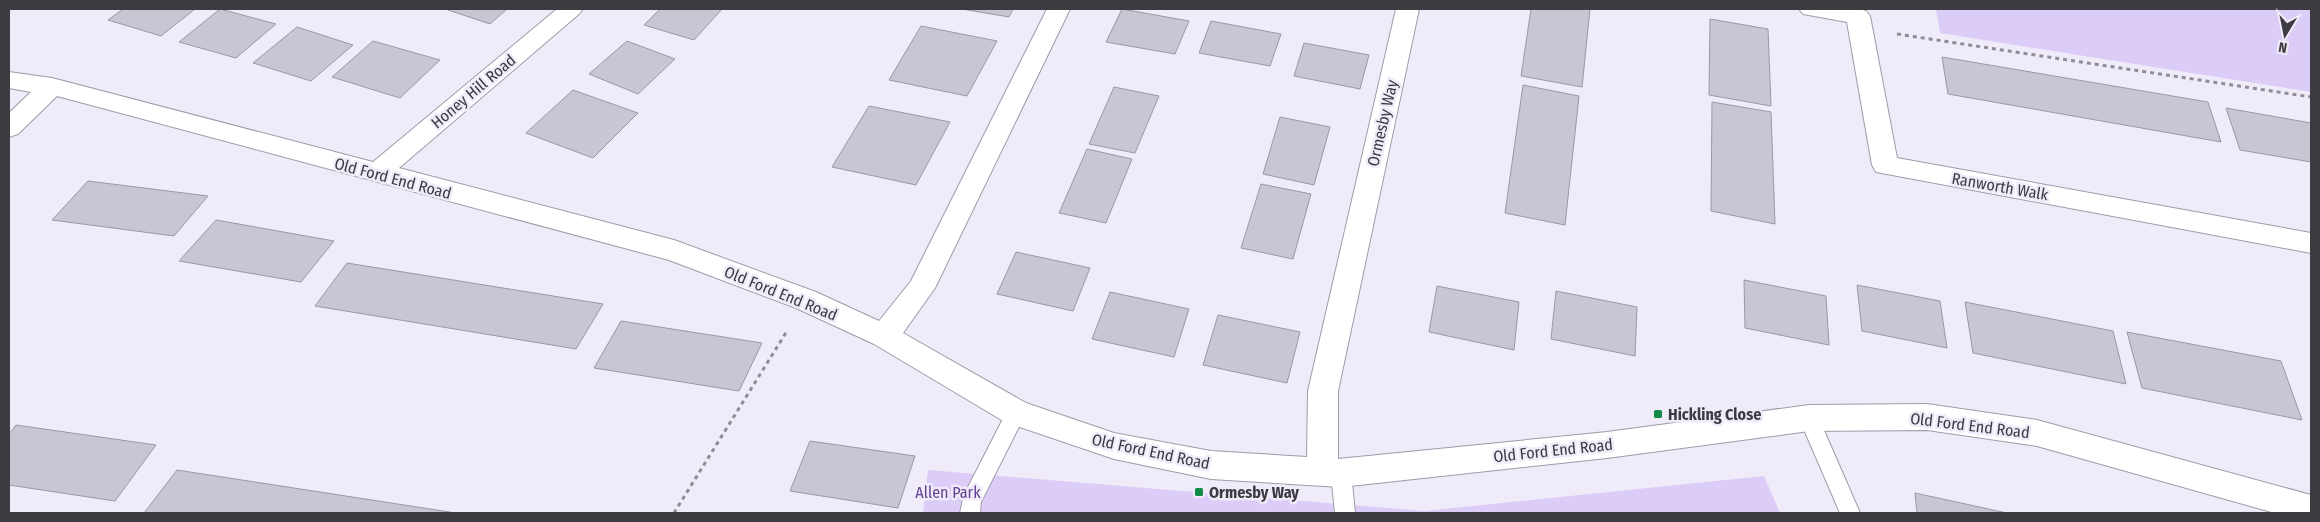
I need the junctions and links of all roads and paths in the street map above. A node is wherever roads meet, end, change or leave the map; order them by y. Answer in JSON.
{"nodes":[{"id":1,"x":571,"y":9,"type":"edge"},
{"id":2,"x":1058,"y":9,"type":"edge"},
{"id":3,"x":1403,"y":9,"type":"edge"},
{"id":4,"x":1811,"y":9,"type":"edge"},
{"id":5,"x":1860,"y":28,"type":"junction"},
{"id":6,"x":9,"y":80,"type":"edge"},
{"id":7,"x":52,"y":86,"type":"junction"},
{"id":8,"x":2311,"y":97,"type":"edge"},
{"id":9,"x":9,"y":128,"type":"edge"},
{"id":10,"x":376,"y":174,"type":"junction"},
{"id":11,"x":2311,"y":243,"type":"edge"},
{"id":12,"x":806,"y":300,"type":"junction"},
{"id":13,"x":884,"y":336,"type":"junction"},
{"id":14,"x":1016,"y":413,"type":"junction"},
{"id":15,"x":1809,"y":418,"type":"junction"},
{"id":16,"x":1331,"y":472,"type":"junction"},
{"id":17,"x":2311,"y":510,"type":"edge"},
{"id":18,"x":674,"y":513,"type":"edge"},
{"id":19,"x":970,"y":513,"type":"edge"},
{"id":20,"x":1345,"y":513,"type":"edge"},
{"id":21,"x":1850,"y":513,"type":"edge"}],
"edges":[{"from":1,"to":10,"type":"street","name":"Honey Hill Road"},
{"from":2,"to":13,"type":"street"},
{"from":3,"to":16,"type":"street","name":"Ormesby Way"},
{"from":4,"to":5,"type":"street"},
{"from":5,"to":8,"type":"path"},
{"from":5,"to":11,"type":"street","name":"Ranworth Walk"},
{"from":6,"to":7,"type":"street","name":"Old Ford End Road"},
{"from":7,"to":9,"type":"street"},
{"from":7,"to":10,"type":"street","name":"Old Ford End Road"},
{"from":10,"to":12,"type":"street","name":"Old Ford End Road"},
{"from":12,"to":13,"type":"street","name":"Old Ford End Road"},
{"from":12,"to":18,"type":"path"},
{"from":13,"to":14,"type":"street","name":"Old Ford End Road"},
{"from":14,"to":16,"type":"street","name":"Old Ford End Road"},
{"from":14,"to":19,"type":"lane"},
{"from":15,"to":16,"type":"street","name":"Old Ford End Road"},
{"from":15,"to":17,"type":"street","name":"Old Ford End Road"},
{"from":15,"to":21,"type":"lane"},
{"from":16,"to":20,"type":"lane"}]}
